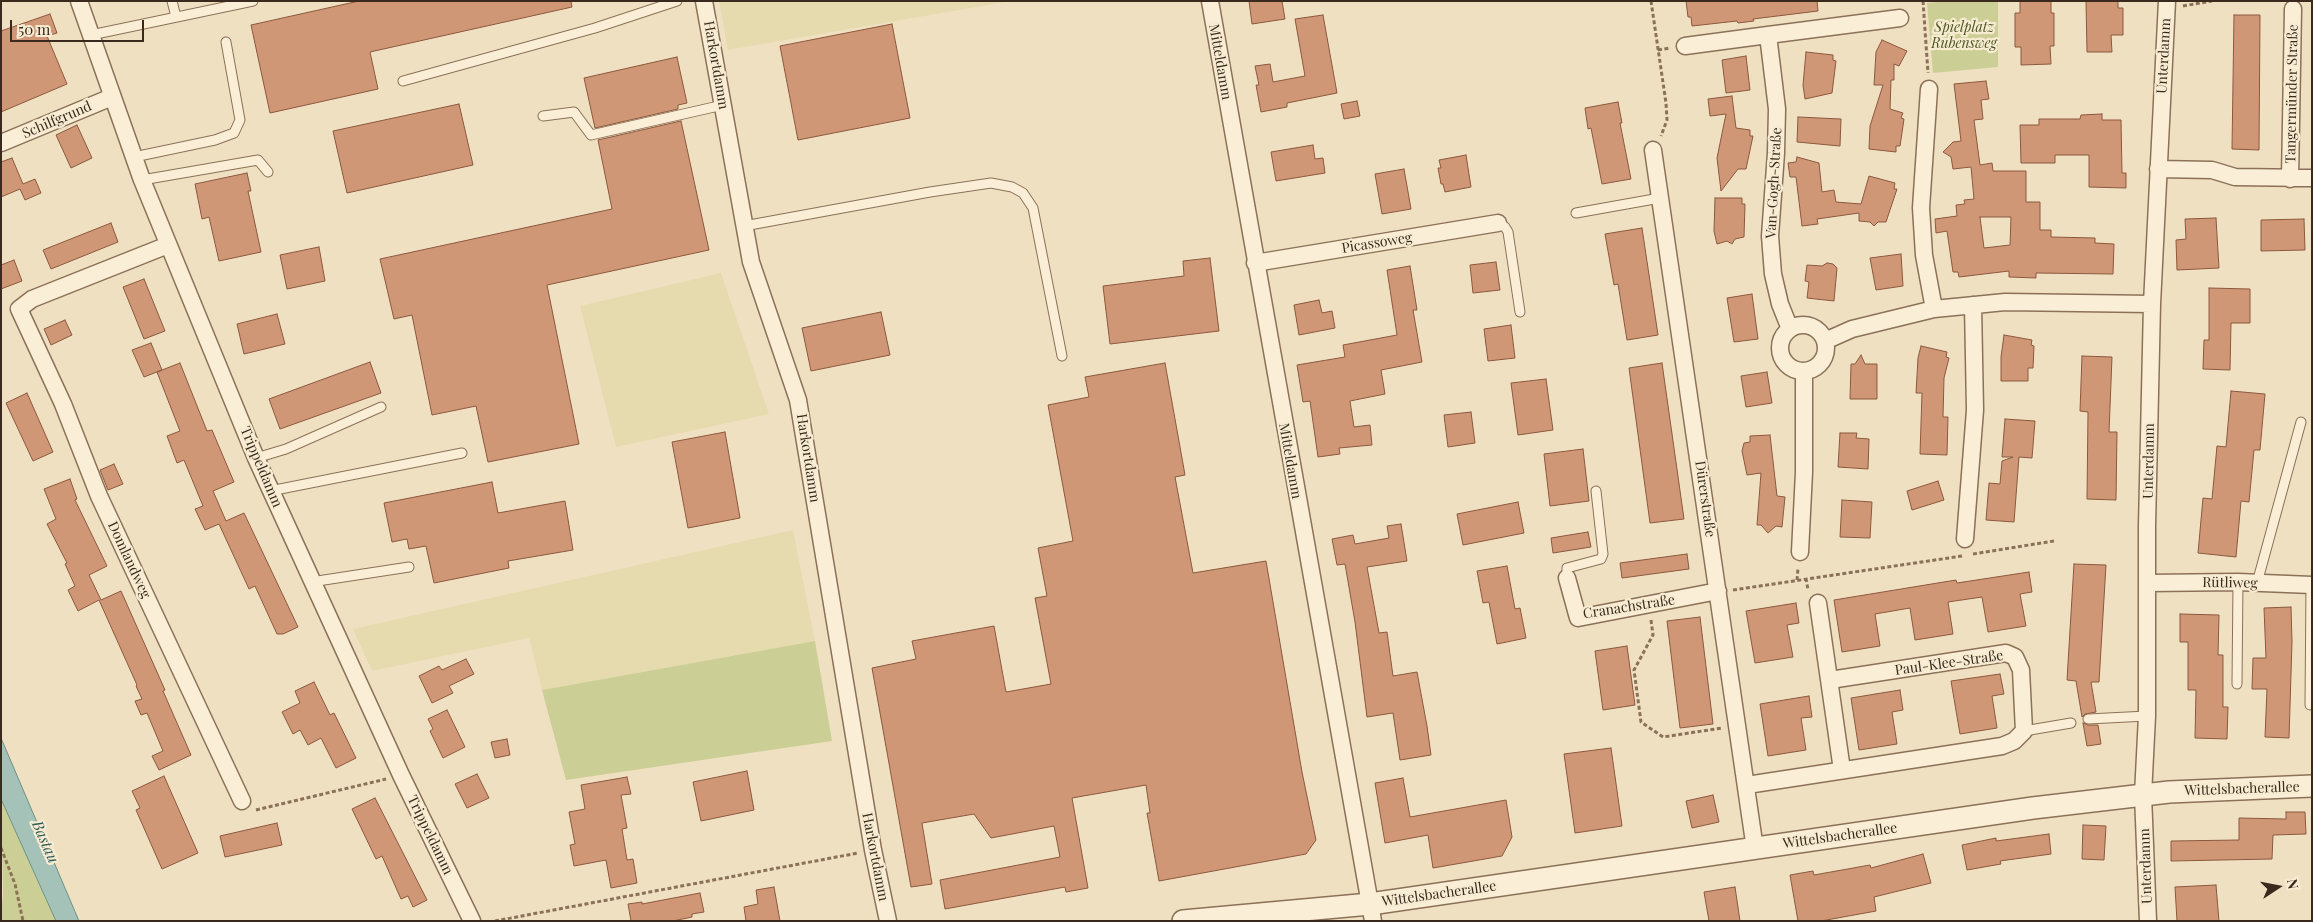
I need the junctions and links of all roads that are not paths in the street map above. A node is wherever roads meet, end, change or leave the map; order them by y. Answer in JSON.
{"nodes":[{"id":1,"x":79,"y":1,"type":"edge"},
{"id":2,"x":172,"y":1,"type":"edge"},
{"id":3,"x":252,"y":1,"type":"edge"},
{"id":4,"x":677,"y":1,"type":"edge"},
{"id":5,"x":704,"y":1,"type":"edge"},
{"id":6,"x":1210,"y":1,"type":"edge"},
{"id":7,"x":2167,"y":5,"type":"edge"},
{"id":8,"x":2293,"y":9,"type":"dead end"},
{"id":9,"x":176,"y":17,"type":"junction"},
{"id":10,"x":1900,"y":18,"type":"dead end"},
{"id":11,"x":91,"y":35,"type":"junction"},
{"id":12,"x":1768,"y":35,"type":"junction"},
{"id":13,"x":226,"y":42,"type":"dead end"},
{"id":14,"x":1685,"y":46,"type":"dead end"},
{"id":15,"x":403,"y":81,"type":"dead end"},
{"id":16,"x":1929,"y":89,"type":"road end"},
{"id":17,"x":112,"y":97,"type":"junction"},
{"id":18,"x":723,"y":105,"type":"junction"},
{"id":19,"x":543,"y":116,"type":"dead end"},
{"id":20,"x":1,"y":143,"type":"edge"},
{"id":21,"x":1653,"y":150,"type":"road end"},
{"id":22,"x":134,"y":157,"type":"junction"},
{"id":23,"x":2158,"y":169,"type":"junction"},
{"id":24,"x":268,"y":172,"type":"dead end"},
{"id":25,"x":2290,"y":178,"type":"junction"},
{"id":26,"x":2312,"y":178,"type":"edge"},
{"id":27,"x":142,"y":180,"type":"junction"},
{"id":28,"x":1660,"y":198,"type":"junction"},
{"id":29,"x":1576,"y":213,"type":"dead end"},
{"id":30,"x":1498,"y":223,"type":"joint"},
{"id":31,"x":744,"y":226,"type":"junction"},
{"id":32,"x":168,"y":245,"type":"junction"},
{"id":33,"x":1255,"y":263,"type":"junction"},
{"id":34,"x":2152,"y":304,"type":"junction"},
{"id":35,"x":1973,"y":305,"type":"junction"},
{"id":36,"x":1934,"y":309,"type":"junction"},
{"id":37,"x":1520,"y":312,"type":"dead end"},
{"id":38,"x":1790,"y":329,"type":"junction"},
{"id":39,"x":1825,"y":341,"type":"junction"},
{"id":40,"x":1062,"y":356,"type":"dead end"},
{"id":41,"x":1804,"y":371,"type":"junction"},
{"id":42,"x":381,"y":407,"type":"dead end"},
{"id":43,"x":2300,"y":422,"type":"dead end"},
{"id":44,"x":462,"y":453,"type":"dead end"},
{"id":45,"x":256,"y":458,"type":"junction"},
{"id":46,"x":270,"y":491,"type":"junction"},
{"id":47,"x":1596,"y":491,"type":"dead end"},
{"id":48,"x":1965,"y":539,"type":"dead end"},
{"id":49,"x":1800,"y":552,"type":"dead end"},
{"id":50,"x":409,"y":566,"type":"dead end"},
{"id":51,"x":1567,"y":578,"type":"joint"},
{"id":52,"x":311,"y":582,"type":"junction"},
{"id":53,"x":2238,"y":582,"type":"junction"},
{"id":54,"x":2148,"y":583,"type":"junction"},
{"id":55,"x":2257,"y":583,"type":"junction"},
{"id":56,"x":2311,"y":585,"type":"edge"},
{"id":57,"x":1718,"y":591,"type":"junction"},
{"id":58,"x":1818,"y":603,"type":"dead end"},
{"id":59,"x":1830,"y":680,"type":"junction"},
{"id":60,"x":2237,"y":684,"type":"dead end"},
{"id":61,"x":2310,"y":705,"type":"dead end"},
{"id":62,"x":2147,"y":716,"type":"junction"},
{"id":63,"x":2088,"y":719,"type":"dead end"},
{"id":64,"x":2071,"y":723,"type":"dead end"},
{"id":65,"x":2024,"y":731,"type":"junction"},
{"id":66,"x":1842,"y":770,"type":"junction"},
{"id":67,"x":1747,"y":785,"type":"junction"},
{"id":68,"x":2312,"y":786,"type":"edge"},
{"id":69,"x":2144,"y":794,"type":"junction"},
{"id":70,"x":242,"y":801,"type":"road end"},
{"id":71,"x":1755,"y":849,"type":"junction"},
{"id":72,"x":1371,"y":912,"type":"edge"},
{"id":73,"x":472,"y":921,"type":"edge"},
{"id":74,"x":888,"y":921,"type":"edge"},
{"id":75,"x":1183,"y":921,"type":"edge"},
{"id":76,"x":2148,"y":921,"type":"edge"}],
"edges":[{"from":1,"to":11,"type":"street","name":"Trippeldamm"},
{"from":2,"to":9,"type":"lane"},
{"from":3,"to":9,"type":"lane"},
{"from":4,"to":15,"type":"lane"},
{"from":5,"to":18,"type":"street","name":"Harkortdamm"},
{"from":6,"to":33,"type":"street","name":"Mitteldamm"},
{"from":7,"to":23,"type":"street","name":"Unterdamm"},
{"from":8,"to":25,"type":"street","name":"Tangermünder Straße"},
{"from":9,"to":11,"type":"lane"},
{"from":10,"to":12,"type":"street"},
{"from":11,"to":17,"type":"street","name":"Trippeldamm"},
{"from":12,"to":14,"type":"street"},
{"from":12,"to":38,"type":"street","name":"Van-Gogh-Straße"},
{"from":13,"to":22,"type":"lane"},
{"from":16,"to":36,"type":"street"},
{"from":17,"to":20,"type":"street","name":"Schilfgrund"},
{"from":17,"to":22,"type":"street","name":"Trippeldamm"},
{"from":18,"to":19,"type":"lane"},
{"from":18,"to":31,"type":"street","name":"Harkortdamm"},
{"from":21,"to":28,"type":"street","name":"Dürerstraße"},
{"from":22,"to":27,"type":"street","name":"Trippeldamm"},
{"from":23,"to":25,"type":"street","name":"Tangermünder Straße"},
{"from":23,"to":34,"type":"street","name":"Unterdamm"},
{"from":24,"to":27,"type":"lane"},
{"from":25,"to":26,"type":"street","name":"Tangermünder Straße"},
{"from":27,"to":32,"type":"street","name":"Trippeldamm"},
{"from":28,"to":29,"type":"lane"},
{"from":28,"to":57,"type":"street","name":"Dürerstraße"},
{"from":30,"to":33,"type":"street","name":"Picassoweg"},
{"from":30,"to":37,"type":"lane"},
{"from":31,"to":40,"type":"lane"},
{"from":31,"to":74,"type":"street","name":"Harkortdamm"},
{"from":32,"to":45,"type":"street","name":"Trippeldamm"},
{"from":32,"to":70,"type":"street","name":"Domlandweg"},
{"from":33,"to":72,"type":"street","name":"Mitteldamm"},
{"from":34,"to":35,"type":"street"},
{"from":34,"to":54,"type":"street","name":"Unterdamm"},
{"from":35,"to":36,"type":"street"},
{"from":35,"to":48,"type":"street"},
{"from":36,"to":39,"type":"street"},
{"from":38,"to":39,"type":"street"},
{"from":38,"to":41,"type":"street"},
{"from":39,"to":41,"type":"street"},
{"from":41,"to":49,"type":"street"},
{"from":42,"to":45,"type":"lane"},
{"from":43,"to":55,"type":"lane"},
{"from":44,"to":46,"type":"lane"},
{"from":45,"to":46,"type":"street","name":"Trippeldamm"},
{"from":46,"to":52,"type":"street","name":"Trippeldamm"},
{"from":47,"to":51,"type":"lane"},
{"from":50,"to":52,"type":"lane"},
{"from":51,"to":57,"type":"street","name":"Cranachstraße"},
{"from":52,"to":73,"type":"street","name":"Trippeldamm"},
{"from":53,"to":54,"type":"street","name":"Rütliweg"},
{"from":53,"to":55,"type":"street","name":"Rütliweg"},
{"from":53,"to":60,"type":"lane"},
{"from":54,"to":62,"type":"street","name":"Unterdamm"},
{"from":55,"to":56,"type":"street","name":"Rütliweg"},
{"from":56,"to":61,"type":"lane"},
{"from":57,"to":67,"type":"street","name":"Dürerstraße"},
{"from":58,"to":59,"type":"street"},
{"from":59,"to":65,"type":"street","name":"Paul-Klee-Straße"},
{"from":59,"to":66,"type":"street"},
{"from":62,"to":63,"type":"lane"},
{"from":62,"to":69,"type":"street","name":"Unterdamm"},
{"from":64,"to":65,"type":"lane"},
{"from":65,"to":66,"type":"street"},
{"from":66,"to":67,"type":"street"},
{"from":67,"to":71,"type":"street","name":"Dürerstraße"},
{"from":68,"to":69,"type":"street","name":"Wittelsbacherallee"},
{"from":69,"to":71,"type":"street","name":"Wittelsbacherallee"},
{"from":69,"to":76,"type":"street","name":"Unterdamm"},
{"from":71,"to":72,"type":"street","name":"Wittelsbacherallee"},
{"from":72,"to":75,"type":"street","name":"Wittelsbacherallee"}]}
